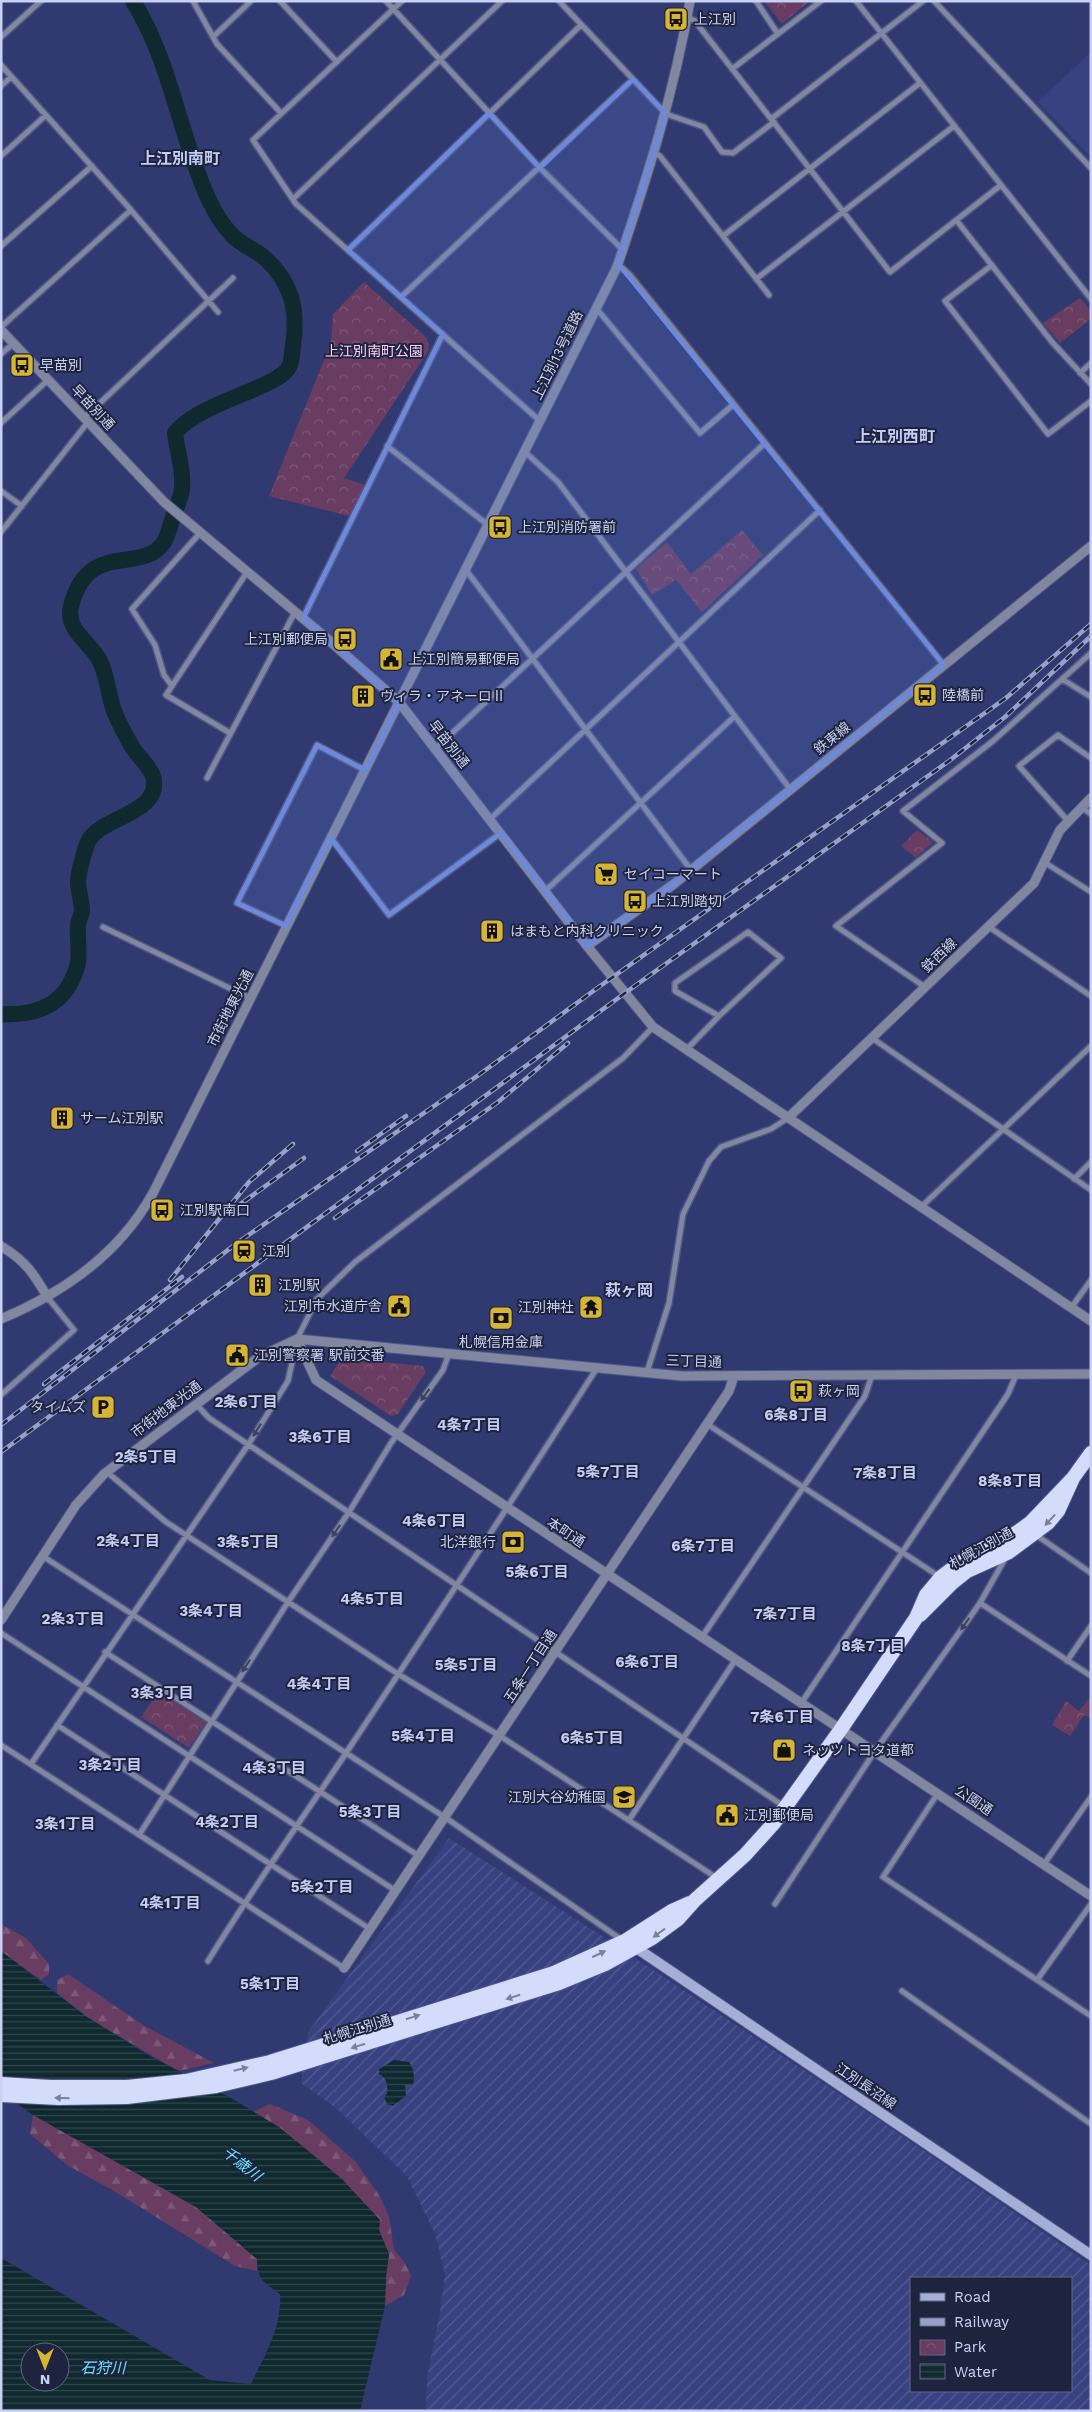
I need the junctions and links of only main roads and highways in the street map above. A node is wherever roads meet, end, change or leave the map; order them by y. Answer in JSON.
{"nodes":[{"id":1,"x":1091,"y":1453,"type":"edge"},
{"id":2,"x":1074,"y":1478,"type":"junction"},
{"id":3,"x":916,"y":1618,"type":"junction"},
{"id":4,"x":630,"y":1944,"type":"junction"},
{"id":5,"x":557,"y":1978,"type":"junction"},
{"id":6,"x":1,"y":2084,"type":"edge"},
{"id":7,"x":1,"y":2095,"type":"edge"},
{"id":8,"x":1091,"y":2255,"type":"edge"}],
"edges":[{"from":1,"to":2,"type":"highway","name":"札幌江別通"},
{"from":2,"to":3,"type":"highway","name":"札幌江別通"},
{"from":2,"to":3,"type":"highway","name":"札幌江別通","one_way":true},
{"from":3,"to":4,"type":"highway","name":"札幌江別通"},
{"from":4,"to":5,"type":"highway","name":"札幌江別通"},
{"from":4,"to":8,"type":"main road","name":"江別長沼線"},
{"from":6,"to":5,"type":"highway","name":"札幌江別通","one_way":true},
{"from":5,"to":7,"type":"highway","name":"札幌江別通","one_way":true}]}
